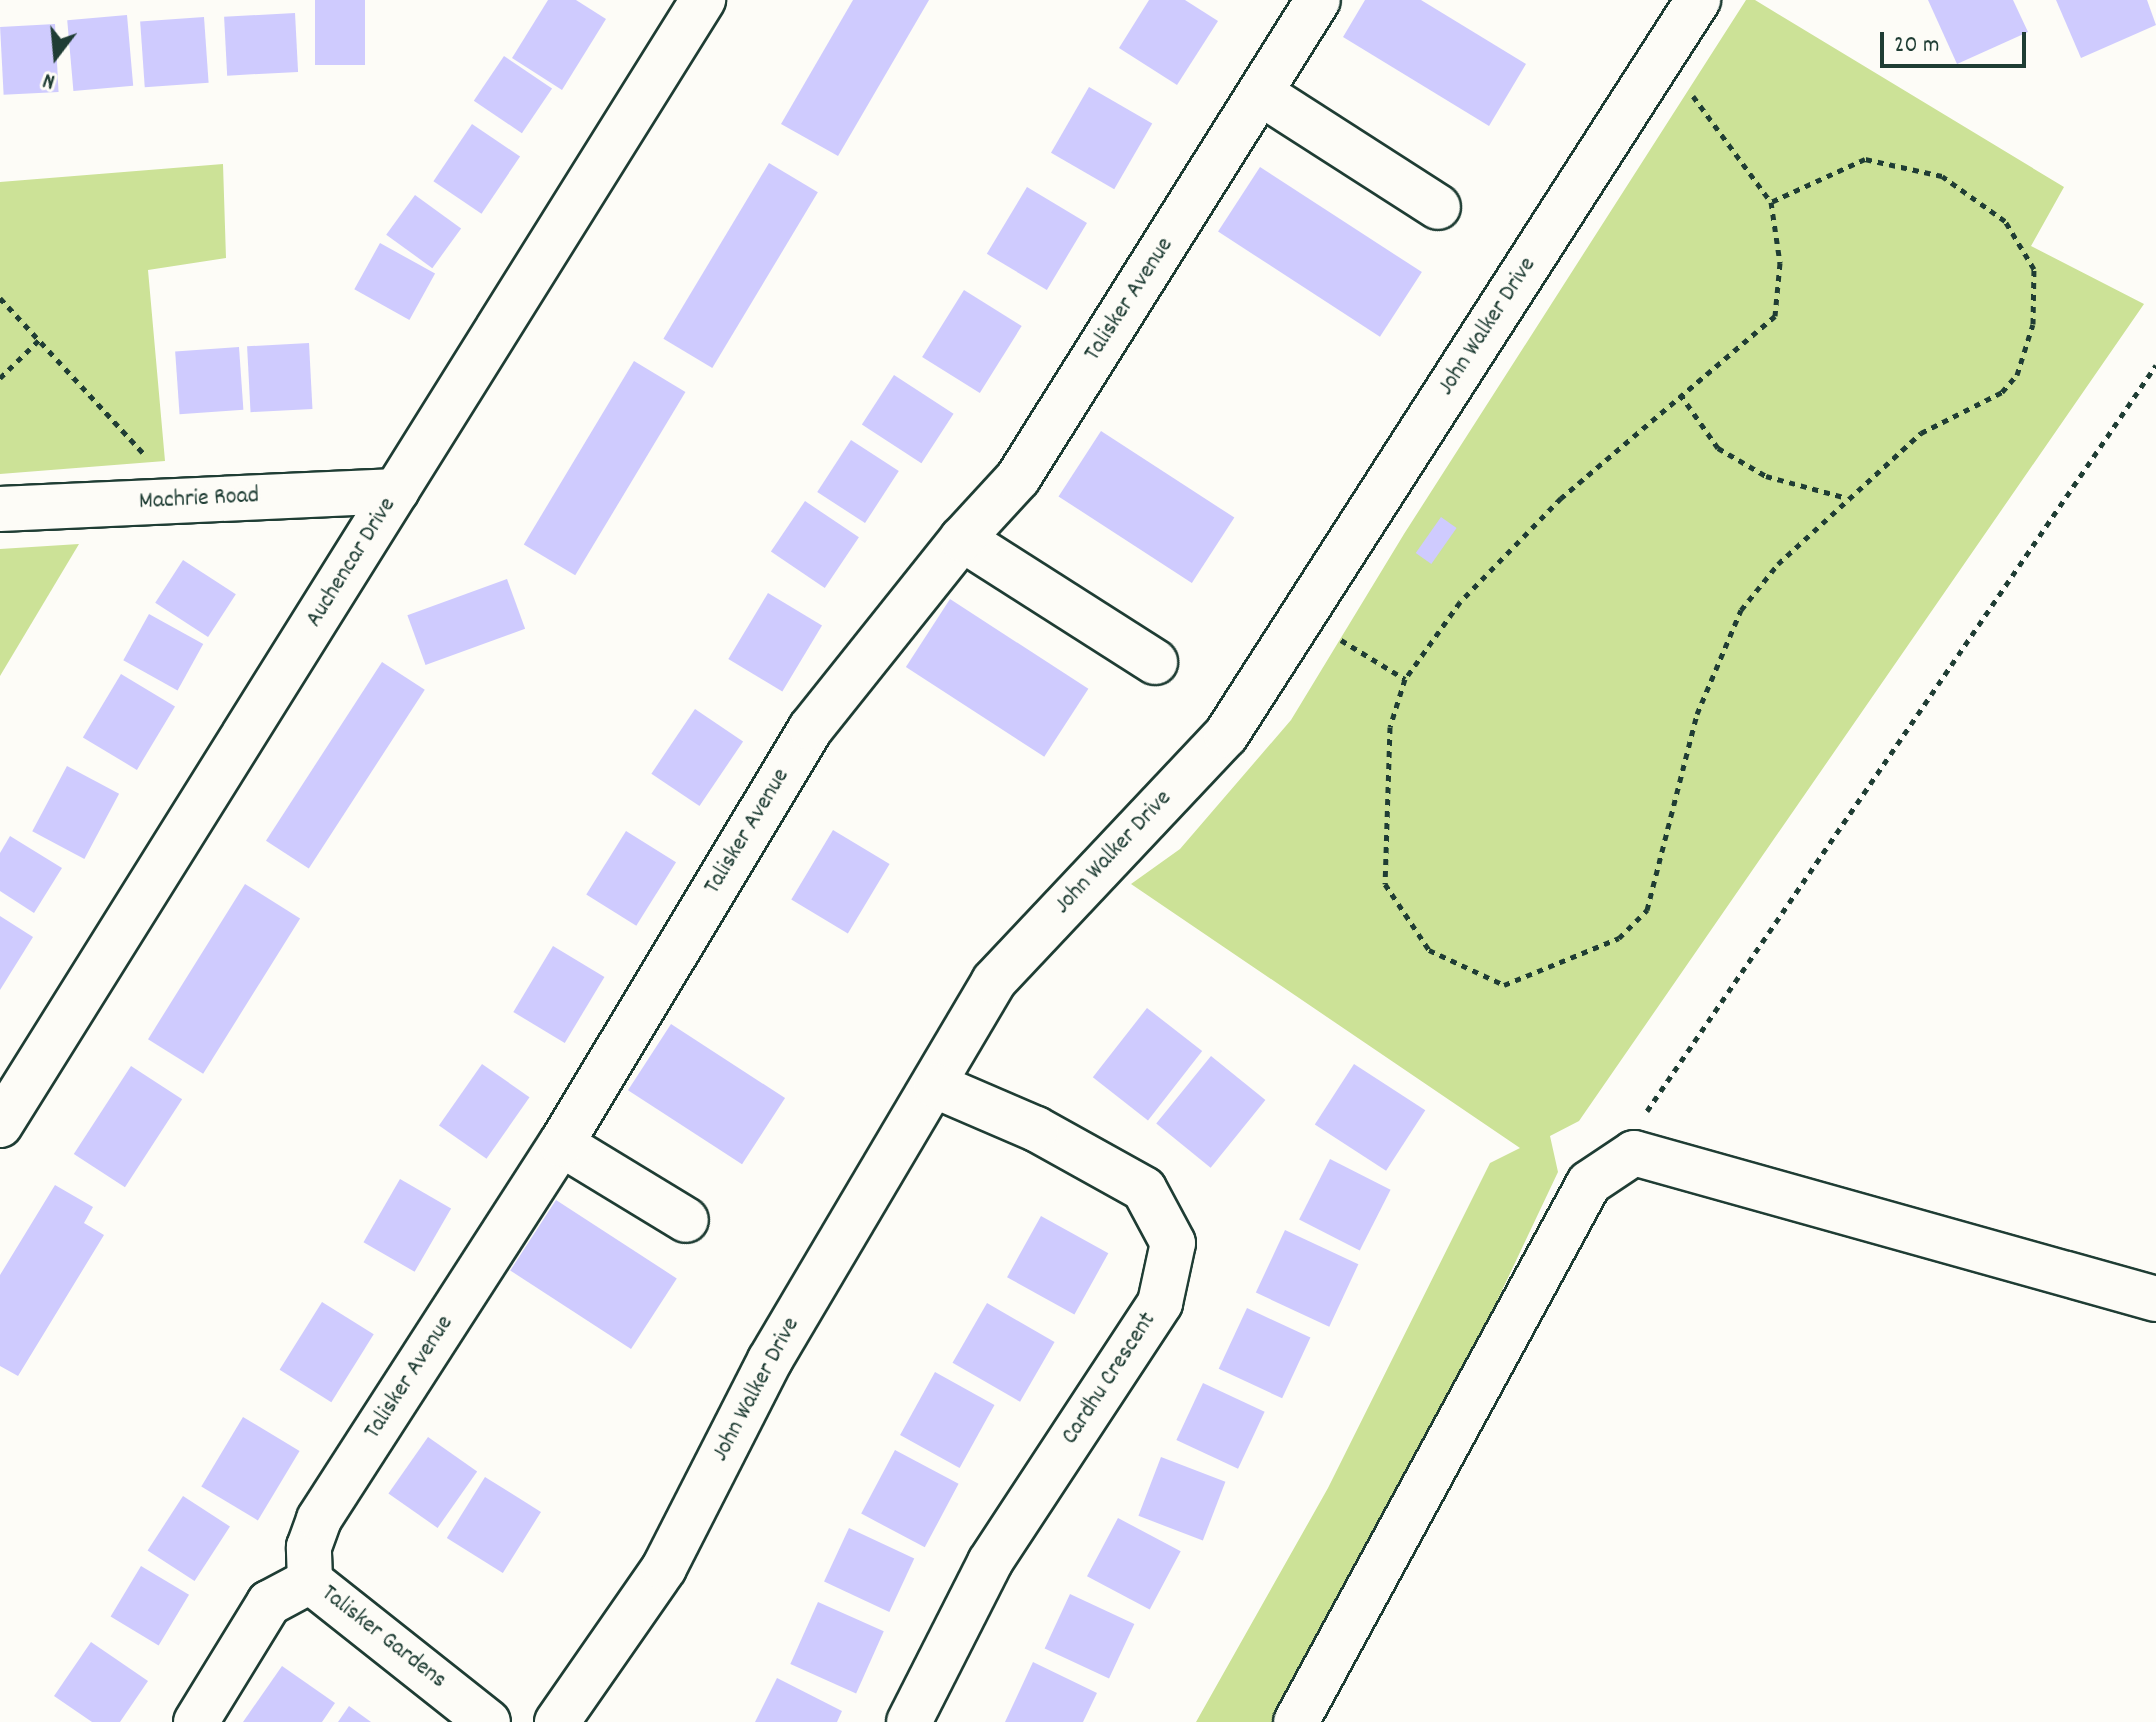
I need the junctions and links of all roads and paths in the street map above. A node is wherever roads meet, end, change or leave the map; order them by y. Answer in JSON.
{"nodes":[{"id":1,"x":703,"y":0,"type":"edge"},
{"id":2,"x":1318,"y":0,"type":"edge"},
{"id":3,"x":1698,"y":0,"type":"edge"},
{"id":4,"x":1663,"y":56,"type":"junction"},
{"id":5,"x":1262,"y":94,"type":"junction"},
{"id":6,"x":1771,"y":202,"type":"junction"},
{"id":7,"x":1438,"y":207,"type":"dead end"},
{"id":8,"x":0,"y":298,"type":"edge"},
{"id":9,"x":39,"y":340,"type":"junction"},
{"id":10,"x":2156,"y":365,"type":"edge"},
{"id":11,"x":0,"y":378,"type":"edge"},
{"id":12,"x":1680,"y":394,"type":"junction"},
{"id":13,"x":397,"y":491,"type":"junction"},
{"id":14,"x":1847,"y":498,"type":"junction"},
{"id":15,"x":151,"y":502,"type":"junction"},
{"id":16,"x":0,"y":509,"type":"edge"},
{"id":17,"x":962,"y":539,"type":"junction"},
{"id":18,"x":1303,"y":616,"type":"junction"},
{"id":19,"x":1155,"y":662,"type":"dead end"},
{"id":20,"x":1405,"y":679,"type":"junction"},
{"id":21,"x":936,"y":1086,"type":"junction"},
{"id":22,"x":0,"y":1125,"type":"edge"},
{"id":23,"x":561,"y":1144,"type":"junction"},
{"id":24,"x":1634,"y":1153,"type":"junction"},
{"id":25,"x":686,"y":1220,"type":"dead end"},
{"id":26,"x":2156,"y":1299,"type":"edge"},
{"id":27,"x":310,"y":1581,"type":"junction"},
{"id":28,"x":196,"y":1722,"type":"edge"},
{"id":29,"x":488,"y":1722,"type":"edge"},
{"id":30,"x":557,"y":1722,"type":"edge"},
{"id":31,"x":909,"y":1722,"type":"edge"},
{"id":32,"x":1296,"y":1722,"type":"edge"}],
"edges":[{"from":1,"to":13,"type":"street","name":"Auchencar Drive"},
{"from":2,"to":5,"type":"street","name":"Talisker Avenue"},
{"from":3,"to":4,"type":"street","name":"John Walker Drive"},
{"from":4,"to":6,"type":"path"},
{"from":4,"to":18,"type":"street","name":"John Walker Drive"},
{"from":5,"to":7,"type":"street"},
{"from":5,"to":17,"type":"street","name":"Talisker Avenue"},
{"from":6,"to":12,"type":"path"},
{"from":6,"to":14,"type":"path"},
{"from":8,"to":9,"type":"path"},
{"from":9,"to":11,"type":"path"},
{"from":9,"to":15,"type":"path"},
{"from":10,"to":24,"type":"path"},
{"from":12,"to":14,"type":"path"},
{"from":12,"to":20,"type":"path"},
{"from":13,"to":15,"type":"street","name":"Machrie Road"},
{"from":13,"to":22,"type":"street","name":"Auchencar Drive"},
{"from":14,"to":20,"type":"path"},
{"from":15,"to":16,"type":"street","name":"Machrie Road"},
{"from":17,"to":19,"type":"street"},
{"from":17,"to":23,"type":"street","name":"Talisker Avenue"},
{"from":18,"to":20,"type":"path"},
{"from":18,"to":21,"type":"street","name":"John Walker Drive"},
{"from":21,"to":30,"type":"street","name":"John Walker Drive"},
{"from":21,"to":31,"type":"street","name":"Cardhu Crescent"},
{"from":23,"to":25,"type":"street"},
{"from":23,"to":27,"type":"street","name":"Talisker Avenue"},
{"from":24,"to":26,"type":"street"},
{"from":24,"to":32,"type":"street"},
{"from":27,"to":28,"type":"street","name":"Talisker Gardens"},
{"from":27,"to":29,"type":"street","name":"Talisker Gardens"}]}
